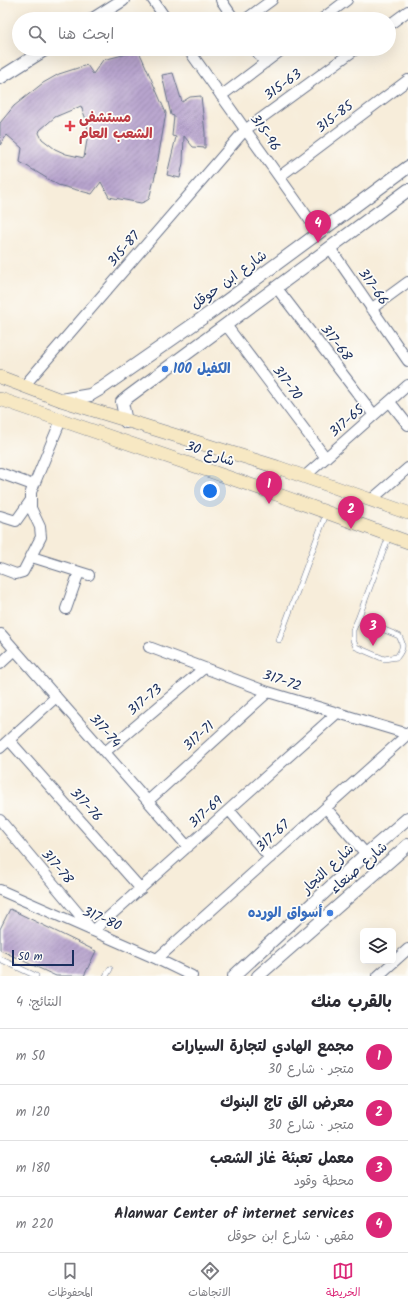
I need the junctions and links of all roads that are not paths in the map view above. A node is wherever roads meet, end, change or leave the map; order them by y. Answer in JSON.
{"nodes":[{"id":1,"x":123,"y":0,"type":"edge"},
{"id":2,"x":153,"y":0,"type":"edge"},
{"id":3,"x":221,"y":0,"type":"edge"},
{"id":4,"x":272,"y":0,"type":"edge"},
{"id":5,"x":347,"y":0,"type":"edge"},
{"id":6,"x":408,"y":11,"type":"edge"},
{"id":7,"x":104,"y":12,"type":"edge"},
{"id":8,"x":161,"y":12,"type":"edge"},
{"id":9,"x":229,"y":12,"type":"edge"},
{"id":10,"x":256,"y":12,"type":"edge"},
{"id":11,"x":331,"y":12,"type":"edge"},
{"id":12,"x":396,"y":20,"type":"edge"},
{"id":13,"x":35,"y":56,"type":"edge"},
{"id":14,"x":193,"y":56,"type":"edge"},
{"id":15,"x":260,"y":56,"type":"edge"},
{"id":16,"x":274,"y":56,"type":"edge"},
{"id":17,"x":346,"y":56,"type":"edge"},
{"id":18,"x":265,"y":63,"type":"junction"},
{"id":19,"x":0,"y":78,"type":"edge"},
{"id":20,"x":408,"y":80,"type":"edge"},
{"id":21,"x":221,"y":96,"type":"junction"},
{"id":22,"x":245,"y":130,"type":"junction"},
{"id":23,"x":408,"y":167,"type":"edge"},
{"id":24,"x":279,"y":177,"type":"junction"},
{"id":25,"x":408,"y":190,"type":"edge"},
{"id":26,"x":318,"y":233,"type":"junction"},
{"id":27,"x":330,"y":248,"type":"junction"},
{"id":28,"x":408,"y":282,"type":"edge"},
{"id":29,"x":276,"y":287,"type":"junction"},
{"id":30,"x":371,"y":309,"type":"junction"},
{"id":31,"x":226,"y":325,"type":"junction"},
{"id":32,"x":408,"y":361,"type":"edge"},
{"id":33,"x":2,"y":378,"type":"edge"},
{"id":34,"x":408,"y":385,"type":"edge"},
{"id":35,"x":24,"y":386,"type":"junction"},
{"id":36,"x":0,"y":399,"type":"edge"},
{"id":37,"x":61,"y":400,"type":"junction"},
{"id":38,"x":390,"y":402,"type":"junction"},
{"id":39,"x":374,"y":416,"type":"junction"},
{"id":40,"x":61,"y":420,"type":"junction"},
{"id":41,"x":126,"y":422,"type":"junction"},
{"id":42,"x":408,"y":426,"type":"edge"},
{"id":43,"x":326,"y":458,"type":"junction"},
{"id":44,"x":277,"y":467,"type":"junction"},
{"id":45,"x":408,"y":468,"type":"edge"},
{"id":46,"x":0,"y":473,"type":"edge"},
{"id":47,"x":304,"y":477,"type":"junction"},
{"id":48,"x":33,"y":485,"type":"junction"},
{"id":49,"x":268,"y":491,"type":"junction"},
{"id":50,"x":31,"y":500,"type":"junction"},
{"id":51,"x":371,"y":500,"type":"junction"},
{"id":52,"x":326,"y":513,"type":"junction"},
{"id":53,"x":408,"y":513,"type":"edge"},
{"id":54,"x":0,"y":516,"type":"edge"},
{"id":55,"x":390,"y":536,"type":"junction"},
{"id":56,"x":408,"y":542,"type":"edge"},
{"id":57,"x":32,"y":557,"type":"junction"},
{"id":58,"x":0,"y":568,"type":"edge"},
{"id":59,"x":79,"y":572,"type":"junction"},
{"id":60,"x":89,"y":575,"type":"dead end"},
{"id":61,"x":66,"y":609,"type":"dead end"},
{"id":62,"x":358,"y":619,"type":"junction"},
{"id":63,"x":1,"y":634,"type":"dead end"},
{"id":64,"x":279,"y":640,"type":"dead end"},
{"id":65,"x":149,"y":647,"type":"dead end"},
{"id":66,"x":15,"y":650,"type":"junction"},
{"id":67,"x":0,"y":664,"type":"edge"},
{"id":68,"x":203,"y":669,"type":"junction"},
{"id":69,"x":268,"y":692,"type":"junction"},
{"id":70,"x":56,"y":697,"type":"junction"},
{"id":71,"x":336,"y":714,"type":"junction"},
{"id":72,"x":408,"y":734,"type":"edge"},
{"id":73,"x":9,"y":740,"type":"junction"},
{"id":74,"x":0,"y":748,"type":"edge"},
{"id":75,"x":105,"y":752,"type":"junction"},
{"id":76,"x":148,"y":801,"type":"junction"},
{"id":77,"x":326,"y":808,"type":"junction"},
{"id":78,"x":229,"y":810,"type":"junction"},
{"id":79,"x":408,"y":818,"type":"edge"},
{"id":80,"x":0,"y":820,"type":"edge"},
{"id":81,"x":408,"y":845,"type":"edge"},
{"id":82,"x":188,"y":847,"type":"junction"},
{"id":83,"x":366,"y":854,"type":"junction"},
{"id":84,"x":270,"y":858,"type":"junction"},
{"id":85,"x":141,"y":888,"type":"junction"},
{"id":86,"x":0,"y":890,"type":"edge"},
{"id":87,"x":94,"y":931,"type":"junction"},
{"id":88,"x":408,"y":949,"type":"edge"},
{"id":89,"x":0,"y":959,"type":"edge"},
{"id":90,"x":157,"y":959,"type":"junction"},
{"id":91,"x":110,"y":969,"type":"dead end"},
{"id":92,"x":36,"y":976,"type":"edge"},
{"id":93,"x":106,"y":976,"type":"edge"},
{"id":94,"x":192,"y":976,"type":"edge"},
{"id":95,"x":234,"y":976,"type":"edge"},
{"id":96,"x":258,"y":976,"type":"edge"},
{"id":97,"x":378,"y":976,"type":"edge"}],
"edges":[{"from":1,"to":7,"type":"street"},
{"from":2,"to":8,"type":"street"},
{"from":3,"to":9,"type":"street"},
{"from":4,"to":10,"type":"street"},
{"from":5,"to":11,"type":"street"},
{"from":6,"to":12,"type":"street"},
{"from":13,"to":19,"type":"street"},
{"from":14,"to":21,"type":"street","name":"315-96"},
{"from":15,"to":18,"type":"street"},
{"from":16,"to":18,"type":"street"},
{"from":17,"to":22,"type":"street","name":"315-63"},
{"from":18,"to":21,"type":"street"},
{"from":20,"to":24,"type":"street","name":"315-85"},
{"from":21,"to":22,"type":"street","name":"315-96"},
{"from":22,"to":24,"type":"street","name":"315-96"},
{"from":22,"to":35,"type":"street","name":"315-87"},
{"from":23,"to":26,"type":"street","name":"شارع ابن حوقل"},
{"from":24,"to":26,"type":"street","name":"315-96"},
{"from":25,"to":27,"type":"street"},
{"from":26,"to":37,"type":"street","name":"شارع ابن حوقل"},
{"from":27,"to":29,"type":"street"},
{"from":27,"to":30,"type":"street","name":"317-66"},
{"from":28,"to":30,"type":"street"},
{"from":29,"to":31,"type":"street"},
{"from":29,"to":39,"type":"street","name":"317-68"},
{"from":30,"to":32,"type":"street","name":"317-66"},
{"from":31,"to":41,"type":"street"},
{"from":31,"to":43,"type":"street","name":"317-70"},
{"from":33,"to":35,"type":"main road","name":"شارع 30"},
{"from":34,"to":38,"type":"street","name":"317-65"},
{"from":35,"to":37,"type":"main road","name":"شارع 30"},
{"from":36,"to":40,"type":"main road","name":"شارع 30"},
{"from":37,"to":41,"type":"main road","name":"شارع 30"},
{"from":38,"to":39,"type":"street","name":"317-65"},
{"from":38,"to":42,"type":"street"},
{"from":39,"to":43,"type":"street","name":"317-65"},
{"from":40,"to":48,"type":"street"},
{"from":40,"to":49,"type":"main road","name":"شارع 30"},
{"from":41,"to":44,"type":"main road","name":"شارع 30"},
{"from":43,"to":47,"type":"street","name":"317-65"},
{"from":44,"to":47,"type":"main road","name":"شارع 30"},
{"from":44,"to":49,"type":"main road"},
{"from":45,"to":51,"type":"street"},
{"from":46,"to":48,"type":"street"},
{"from":47,"to":51,"type":"main road","name":"شارع 30"},
{"from":48,"to":50,"type":"street"},
{"from":49,"to":52,"type":"main road","name":"شارع 30"},
{"from":50,"to":54,"type":"street"},
{"from":50,"to":57,"type":"street"},
{"from":51,"to":53,"type":"main road","name":"شارع 30"},
{"from":52,"to":55,"type":"main road","name":"شارع 30"},
{"from":52,"to":64,"type":"lane"},
{"from":55,"to":56,"type":"main road","name":"شارع 30"},
{"from":55,"to":62,"type":"lane"},
{"from":57,"to":58,"type":"street"},
{"from":57,"to":59,"type":"street"},
{"from":59,"to":60,"type":"street"},
{"from":59,"to":61,"type":"street"},
{"from":62,"to":62,"type":"lane"},
{"from":63,"to":66,"type":"street","name":"317-74"},
{"from":65,"to":68,"type":"street","name":"317-72"},
{"from":66,"to":67,"type":"street"},
{"from":66,"to":70,"type":"street","name":"317-74"},
{"from":68,"to":69,"type":"street","name":"317-72"},
{"from":68,"to":75,"type":"street","name":"317-73"},
{"from":69,"to":71,"type":"street","name":"317-72"},
{"from":69,"to":76,"type":"street","name":"317-71"},
{"from":70,"to":73,"type":"street"},
{"from":70,"to":75,"type":"street","name":"317-74"},
{"from":71,"to":72,"type":"street","name":"317-72"},
{"from":71,"to":78,"type":"street","name":"317-69"},
{"from":72,"to":77,"type":"street","name":"317-67"},
{"from":73,"to":74,"type":"street"},
{"from":73,"to":85,"type":"street","name":"317-76"},
{"from":75,"to":76,"type":"street","name":"317-74"},
{"from":76,"to":82,"type":"street","name":"317-74"},
{"from":77,"to":83,"type":"street"},
{"from":77,"to":84,"type":"street","name":"317-67"},
{"from":78,"to":82,"type":"street","name":"317-69"},
{"from":78,"to":84,"type":"street"},
{"from":79,"to":83,"type":"street","name":"شارع التجار"},
{"from":80,"to":87,"type":"street","name":"317-78"},
{"from":81,"to":96,"type":"street","name":"شارع صنعاء"},
{"from":82,"to":85,"type":"street","name":"317-69"},
{"from":83,"to":95,"type":"street","name":"شارع التجار"},
{"from":84,"to":90,"type":"street","name":"317-67"},
{"from":85,"to":87,"type":"street","name":"317-69"},
{"from":86,"to":87,"type":"street","name":"317-80"},
{"from":87,"to":90,"type":"street","name":"317-80"},
{"from":88,"to":97,"type":"street"},
{"from":89,"to":92,"type":"lane"},
{"from":90,"to":94,"type":"street","name":"317-80"},
{"from":91,"to":93,"type":"lane"}]}
